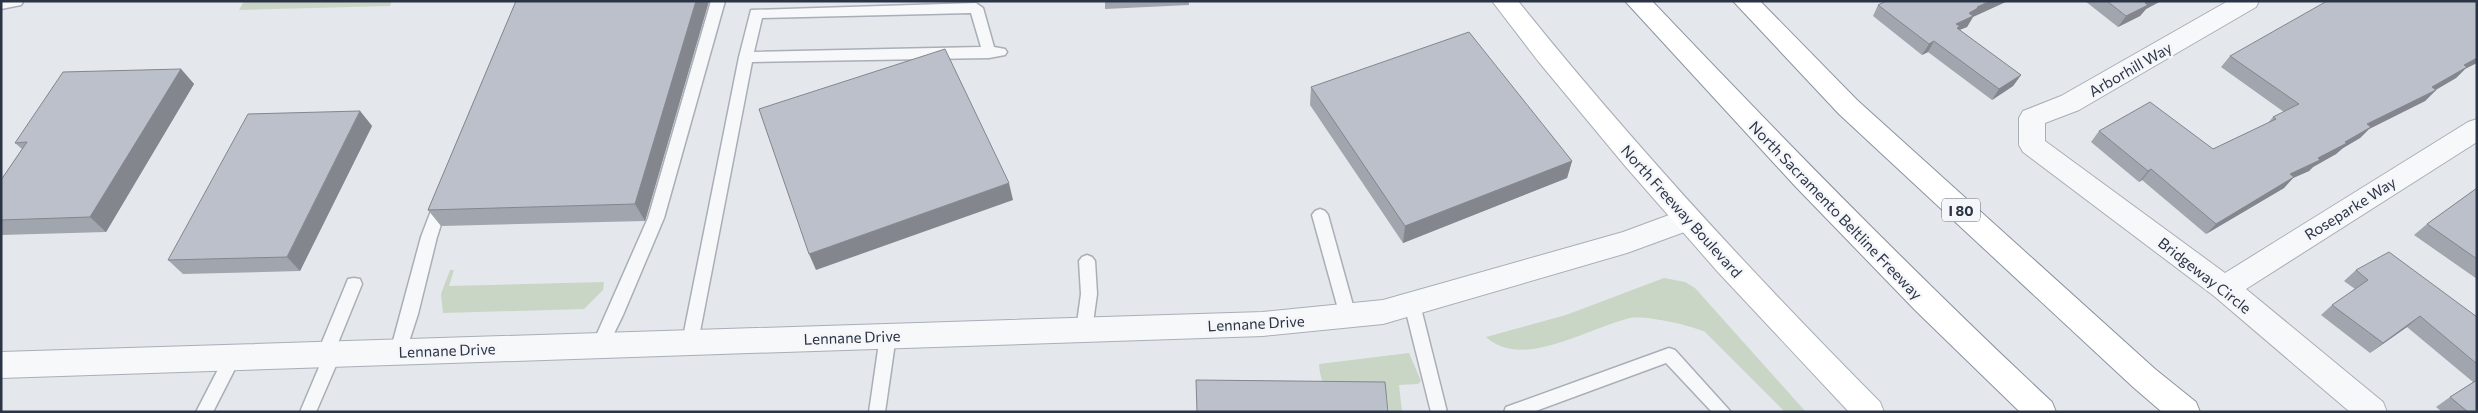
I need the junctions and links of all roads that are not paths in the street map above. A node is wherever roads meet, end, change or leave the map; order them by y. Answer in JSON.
{"nodes":[{"id":1,"x":718,"y":1,"type":"edge"},
{"id":2,"x":1504,"y":1,"type":"edge"},
{"id":3,"x":1637,"y":1,"type":"edge"},
{"id":4,"x":1745,"y":1,"type":"edge"},
{"id":5,"x":2247,"y":1,"type":"edge"},
{"id":6,"x":16,"y":2,"type":"edge"},
{"id":7,"x":1,"y":4,"type":"edge"},
{"id":8,"x":746,"y":57,"type":"junction"},
{"id":9,"x":2477,"y":129,"type":"edge"},
{"id":10,"x":2032,"y":145,"type":"joint"},
{"id":11,"x":449,"y":182,"type":"edge"},
{"id":12,"x":1320,"y":215,"type":"dead end"},
{"id":13,"x":1688,"y":218,"type":"junction"},
{"id":14,"x":1087,"y":261,"type":"dead end"},
{"id":15,"x":354,"y":284,"type":"dead end"},
{"id":16,"x":2224,"y":288,"type":"junction"},
{"id":17,"x":1412,"y":304,"type":"junction"},
{"id":18,"x":1348,"y":316,"type":"junction"},
{"id":19,"x":1084,"y":330,"type":"junction"},
{"id":20,"x":888,"y":336,"type":"junction"},
{"id":21,"x":690,"y":342,"type":"junction"},
{"id":22,"x":600,"y":345,"type":"junction"},
{"id":23,"x":398,"y":352,"type":"junction"},
{"id":24,"x":329,"y":354,"type":"junction"},
{"id":25,"x":233,"y":357,"type":"junction"},
{"id":26,"x":1,"y":365,"type":"edge"},
{"id":27,"x":204,"y":412,"type":"edge"},
{"id":28,"x":308,"y":412,"type":"edge"},
{"id":29,"x":877,"y":412,"type":"edge"},
{"id":30,"x":1439,"y":412,"type":"edge"},
{"id":31,"x":1512,"y":412,"type":"edge"},
{"id":32,"x":1724,"y":412,"type":"edge"},
{"id":33,"x":1869,"y":412,"type":"edge"},
{"id":34,"x":2041,"y":412,"type":"edge"},
{"id":35,"x":2185,"y":412,"type":"edge"},
{"id":36,"x":2372,"y":412,"type":"edge"}],
"edges":[{"from":1,"to":22,"type":"lane"},
{"from":2,"to":13,"type":"main road","name":"North Freeway Boulevard"},
{"from":3,"to":34,"type":"main road","name":"North Sacramento Beltline Freeway"},
{"from":4,"to":35,"type":"main road","number":"I 80"},
{"from":5,"to":10,"type":"street","name":"Arborhill Way"},
{"from":6,"to":7,"type":"lane"},
{"from":8,"to":8,"type":"lane"},
{"from":8,"to":21,"type":"lane"},
{"from":9,"to":16,"type":"street","name":"Roseparke Way"},
{"from":10,"to":16,"type":"street","name":"Bridgeway Circle"},
{"from":11,"to":23,"type":"lane"},
{"from":12,"to":18,"type":"lane"},
{"from":13,"to":17,"type":"street","name":"Lennane Drive"},
{"from":13,"to":33,"type":"main road","name":"North Freeway Boulevard"},
{"from":14,"to":19,"type":"lane"},
{"from":15,"to":24,"type":"lane"},
{"from":16,"to":36,"type":"street","name":"Bridgeway Circle"},
{"from":17,"to":18,"type":"street","name":"Lennane Drive"},
{"from":17,"to":30,"type":"lane"},
{"from":18,"to":19,"type":"street","name":"Lennane Drive"},
{"from":19,"to":20,"type":"street","name":"Lennane Drive"},
{"from":20,"to":21,"type":"street","name":"Lennane Drive"},
{"from":20,"to":29,"type":"lane"},
{"from":21,"to":22,"type":"street","name":"Lennane Drive"},
{"from":22,"to":23,"type":"street","name":"Lennane Drive"},
{"from":23,"to":24,"type":"street","name":"Lennane Drive"},
{"from":24,"to":25,"type":"street","name":"Lennane Drive"},
{"from":24,"to":28,"type":"lane"},
{"from":25,"to":26,"type":"street","name":"Lennane Drive"},
{"from":25,"to":27,"type":"lane"},
{"from":31,"to":32,"type":"lane"}]}
